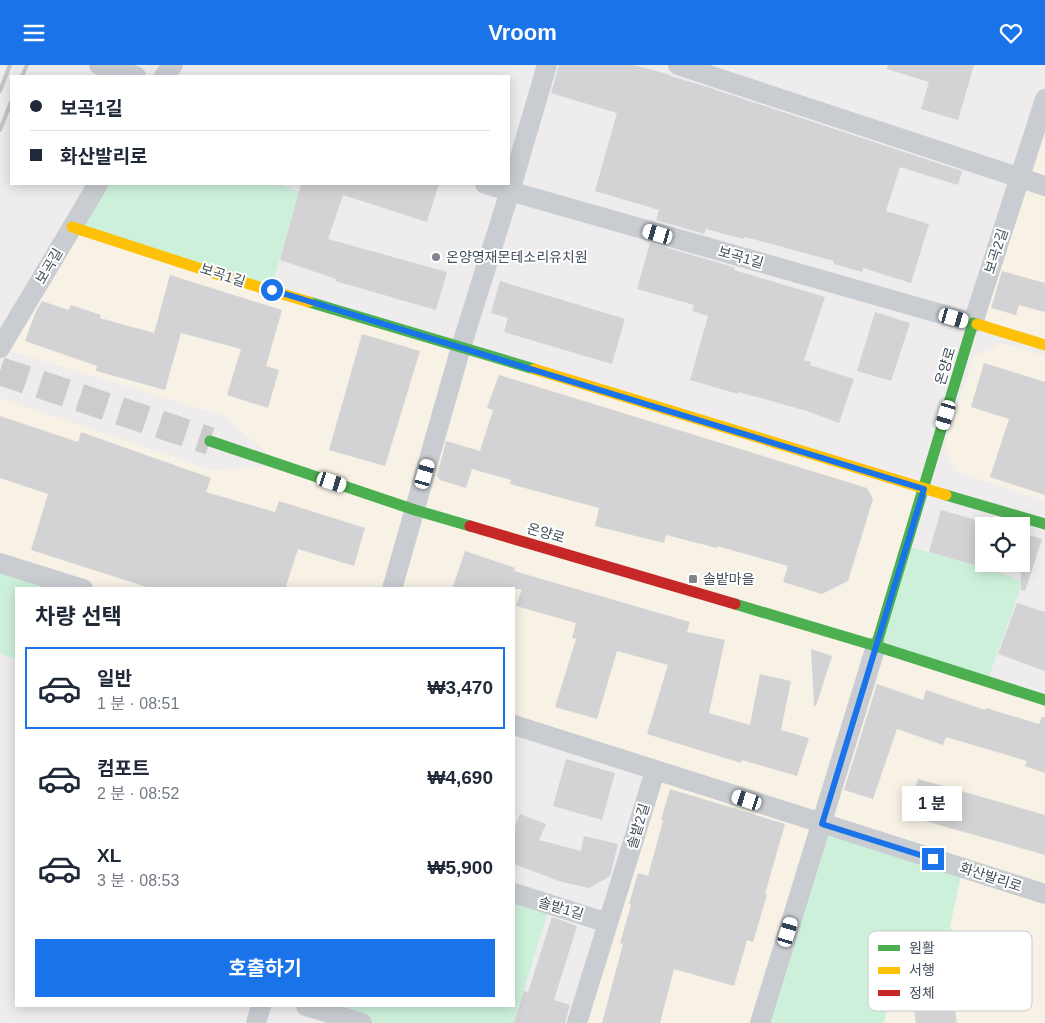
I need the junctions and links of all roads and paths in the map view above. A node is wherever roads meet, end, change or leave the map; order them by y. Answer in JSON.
{"nodes":[{"id":1,"x":99,"y":65,"type":"edge"},
{"id":2,"x":173,"y":65,"type":"edge"},
{"id":3,"x":547,"y":65,"type":"edge"},
{"id":4,"x":678,"y":65,"type":"edge"},
{"id":5,"x":133,"y":75,"type":"edge"},
{"id":6,"x":165,"y":75,"type":"edge"},
{"id":7,"x":1045,"y":99,"type":"edge"},
{"id":8,"x":1020,"y":178,"type":"junction"},
{"id":9,"x":97,"y":185,"type":"edge"},
{"id":10,"x":489,"y":185,"type":"edge"},
{"id":11,"x":1045,"y":186,"type":"edge"},
{"id":12,"x":510,"y":191,"type":"junction"},
{"id":13,"x":72,"y":227,"type":"junction"},
{"id":14,"x":973,"y":323,"type":"junction"},
{"id":15,"x":1045,"y":345,"type":"edge"},
{"id":16,"x":461,"y":347,"type":"junction"},
{"id":17,"x":0,"y":348,"type":"edge"},
{"id":18,"x":210,"y":441,"type":"tunnel mouth"},
{"id":19,"x":924,"y":489,"type":"junction"},
{"id":20,"x":415,"y":510,"type":"junction"},
{"id":21,"x":1045,"y":523,"type":"edge"},
{"id":22,"x":0,"y":563,"type":"edge"},
{"id":23,"x":77,"y":587,"type":"edge"},
{"id":24,"x":393,"y":587,"type":"edge"},
{"id":25,"x":876,"y":646,"type":"junction"},
{"id":26,"x":1045,"y":700,"type":"edge"},
{"id":27,"x":515,"y":725,"type":"edge"},
{"id":28,"x":655,"y":771,"type":"junction"},
{"id":29,"x":822,"y":824,"type":"junction"},
{"id":30,"x":515,"y":893,"type":"edge"},
{"id":31,"x":1045,"y":894,"type":"edge"},
{"id":32,"x":608,"y":923,"type":"junction"},
{"id":33,"x":261,"y":1007,"type":"edge"},
{"id":34,"x":309,"y":1007,"type":"edge"},
{"id":35,"x":256,"y":1023,"type":"edge"},
{"id":36,"x":362,"y":1023,"type":"edge"},
{"id":37,"x":578,"y":1023,"type":"edge"},
{"id":38,"x":760,"y":1023,"type":"edge"}],
"edges":[{"from":1,"to":5,"type":"street"},
{"from":2,"to":6,"type":"street"},
{"from":3,"to":12,"type":"street"},
{"from":4,"to":8,"type":"street"},
{"from":7,"to":8,"type":"street","name":"보곡2길"},
{"from":8,"to":11,"type":"street"},
{"from":8,"to":14,"type":"street","name":"보곡2길"},
{"from":9,"to":13,"type":"street","name":"보곡길"},
{"from":10,"to":12,"type":"street","name":"보곡1길"},
{"from":12,"to":14,"type":"street","name":"보곡1길"},
{"from":12,"to":16,"type":"street"},
{"from":13,"to":16,"type":"main road","name":"보곡1길"},
{"from":13,"to":17,"type":"street","name":"보곡길"},
{"from":14,"to":15,"type":"main road"},
{"from":14,"to":19,"type":"main road","name":"온양로"},
{"from":16,"to":19,"type":"main road","name":"보곡1길"},
{"from":16,"to":20,"type":"street"},
{"from":18,"to":20,"type":"main road","name":"온양로"},
{"from":19,"to":21,"type":"main road"},
{"from":19,"to":25,"type":"main road","name":"온양로"},
{"from":20,"to":24,"type":"street"},
{"from":20,"to":25,"type":"main road","name":"온양로"},
{"from":22,"to":23,"type":"street"},
{"from":25,"to":26,"type":"main road","name":"온양로"},
{"from":25,"to":29,"type":"street"},
{"from":27,"to":28,"type":"street"},
{"from":28,"to":29,"type":"street","name":"화산발리로"},
{"from":28,"to":32,"type":"street","name":"솔밭2길"},
{"from":29,"to":31,"type":"street","name":"화산발리로"},
{"from":29,"to":38,"type":"street"},
{"from":30,"to":32,"type":"street","name":"솔밭1길"},
{"from":32,"to":37,"type":"street","name":"솔밭2길"},
{"from":33,"to":35,"type":"street"},
{"from":34,"to":36,"type":"street"}]}
